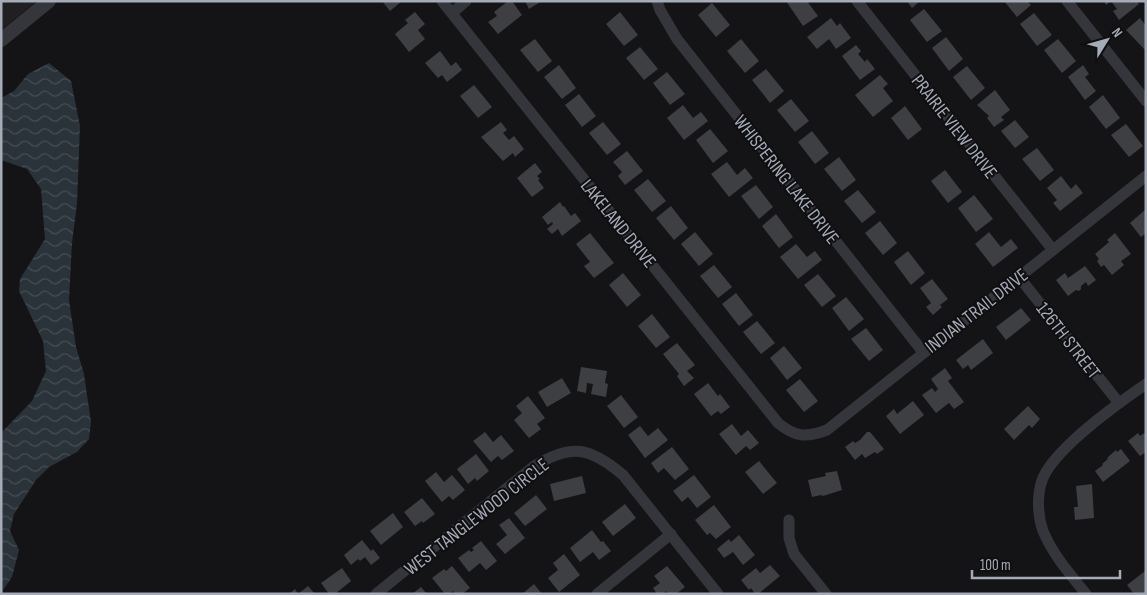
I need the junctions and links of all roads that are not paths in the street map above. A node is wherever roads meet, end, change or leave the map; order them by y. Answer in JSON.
{"nodes":[{"id":1,"x":49,"y":1,"type":"edge"},
{"id":2,"x":442,"y":1,"type":"edge"},
{"id":3,"x":466,"y":1,"type":"edge"},
{"id":4,"x":657,"y":1,"type":"edge"},
{"id":5,"x":857,"y":1,"type":"edge"},
{"id":6,"x":1066,"y":1,"type":"edge"},
{"id":7,"x":452,"y":13,"type":"junction"},
{"id":8,"x":1,"y":40,"type":"edge"},
{"id":9,"x":1146,"y":101,"type":"edge"},
{"id":10,"x":1146,"y":176,"type":"edge"},
{"id":11,"x":1053,"y":250,"type":"junction"},
{"id":12,"x":1019,"y":277,"type":"junction"},
{"id":13,"x":923,"y":352,"type":"junction"},
{"id":14,"x":1146,"y":384,"type":"edge"},
{"id":15,"x":1119,"y":403,"type":"junction"},
{"id":16,"x":803,"y":435,"type":"joint"},
{"id":17,"x":789,"y":520,"type":"dead end"},
{"id":18,"x":671,"y":534,"type":"junction"},
{"id":19,"x":376,"y":594,"type":"edge"},
{"id":20,"x":597,"y":594,"type":"edge"},
{"id":21,"x":718,"y":594,"type":"edge"},
{"id":22,"x":826,"y":594,"type":"edge"},
{"id":23,"x":1086,"y":594,"type":"edge"}],
"edges":[{"from":1,"to":8,"type":"street"},
{"from":2,"to":7,"type":"street","name":"LAKELAND DRIVE"},
{"from":3,"to":7,"type":"street"},
{"from":4,"to":13,"type":"street","name":"WHISPERING LAKE DRIVE"},
{"from":5,"to":11,"type":"street","name":"PRAIRIE VIEW DRIVE"},
{"from":6,"to":9,"type":"street"},
{"from":7,"to":16,"type":"street","name":"LAKELAND DRIVE"},
{"from":10,"to":11,"type":"street","name":"INDIAN TRAIL DRIVE"},
{"from":11,"to":12,"type":"street","name":"INDIAN TRAIL DRIVE"},
{"from":12,"to":13,"type":"street","name":"INDIAN TRAIL DRIVE"},
{"from":12,"to":15,"type":"street","name":"126TH STREET"},
{"from":13,"to":16,"type":"street","name":"INDIAN TRAIL DRIVE"},
{"from":14,"to":15,"type":"street"},
{"from":15,"to":23,"type":"street"},
{"from":17,"to":22,"type":"street"},
{"from":18,"to":19,"type":"street","name":"WEST TANGLEWOOD CIRCLE"},
{"from":18,"to":20,"type":"street"},
{"from":18,"to":21,"type":"street"}]}
